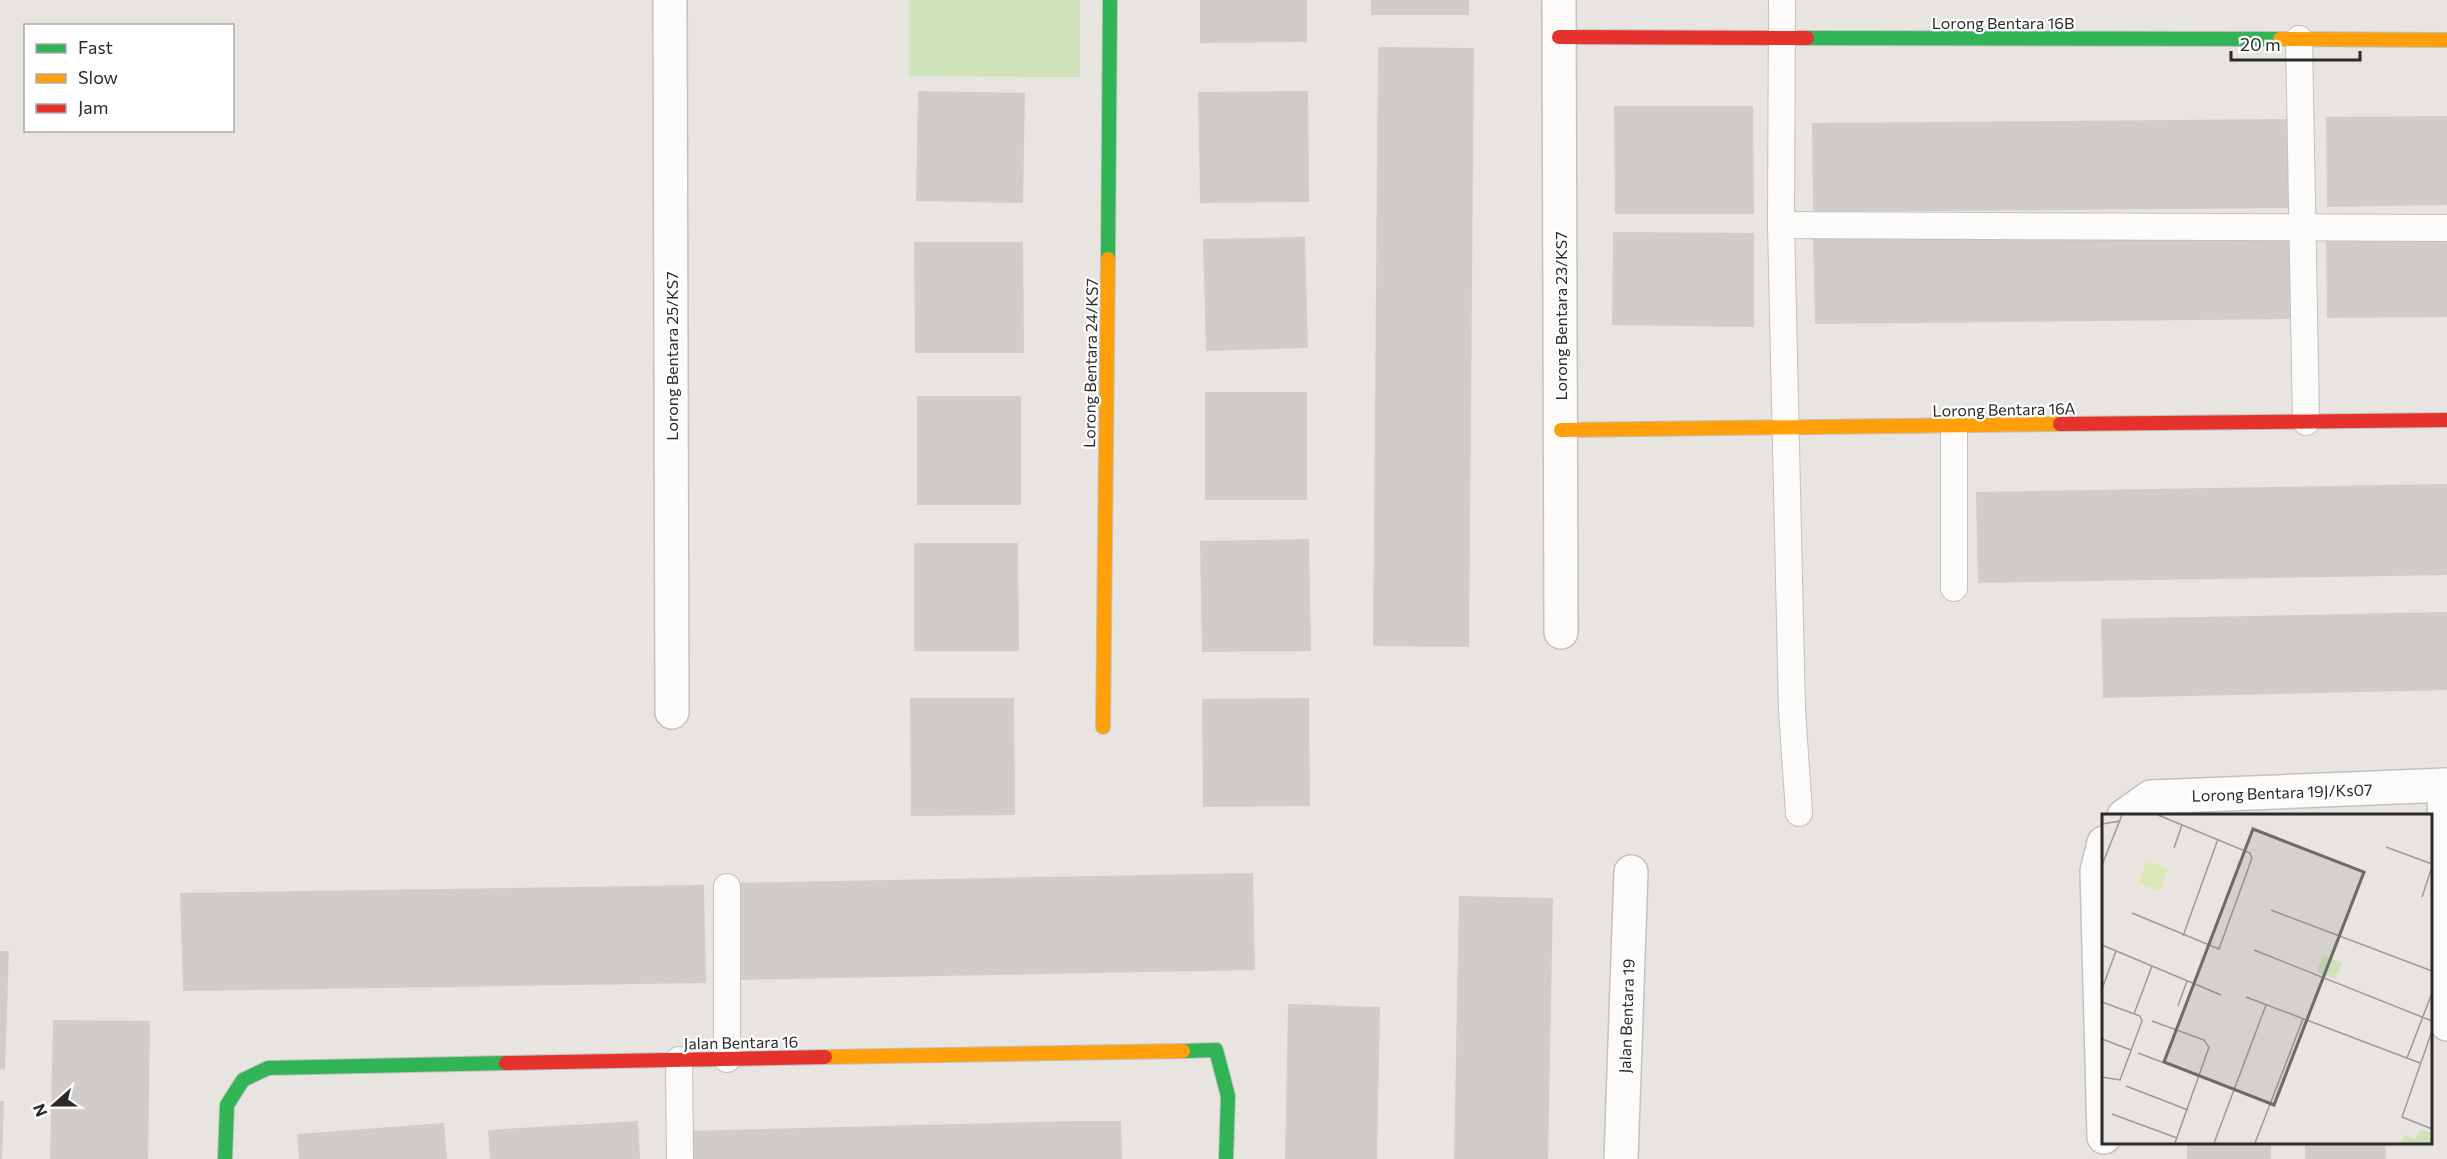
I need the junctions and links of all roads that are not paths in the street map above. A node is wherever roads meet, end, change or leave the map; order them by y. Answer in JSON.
{"nodes":[{"id":1,"x":670,"y":0,"type":"edge"},
{"id":2,"x":1110,"y":0,"type":"edge"},
{"id":3,"x":1559,"y":0,"type":"edge"},
{"id":4,"x":1782,"y":0,"type":"edge"},
{"id":5,"x":1559,"y":37,"type":"junction"},
{"id":6,"x":1781,"y":37,"type":"junction"},
{"id":7,"x":2299,"y":39,"type":"junction"},
{"id":8,"x":2447,"y":40,"type":"edge"},
{"id":9,"x":1781,"y":225,"type":"junction"},
{"id":10,"x":2302,"y":228,"type":"junction"},
{"id":11,"x":2447,"y":228,"type":"edge"},
{"id":12,"x":2447,"y":420,"type":"edge"},
{"id":13,"x":2306,"y":422,"type":"junction"},
{"id":14,"x":1954,"y":426,"type":"junction"},
{"id":15,"x":1788,"y":428,"type":"junction"},
{"id":16,"x":1561,"y":430,"type":"junction"},
{"id":17,"x":1954,"y":588,"type":"dead end"},
{"id":18,"x":1561,"y":632,"type":"dead end"},
{"id":19,"x":672,"y":712,"type":"dead end"},
{"id":20,"x":1103,"y":727,"type":"dead end"},
{"id":21,"x":2446,"y":785,"type":"edge"},
{"id":22,"x":1799,"y":813,"type":"dead end"},
{"id":23,"x":2127,"y":814,"type":"edge"},
{"id":24,"x":2102,"y":848,"type":"edge"},
{"id":25,"x":1631,"y":872,"type":"dead end"},
{"id":26,"x":727,"y":887,"type":"dead end"},
{"id":27,"x":2447,"y":1024,"type":"edge"},
{"id":28,"x":727,"y":1059,"type":"junction"},
{"id":29,"x":679,"y":1060,"type":"junction"},
{"id":30,"x":2102,"y":1092,"type":"edge"},
{"id":31,"x":225,"y":1159,"type":"edge"},
{"id":32,"x":680,"y":1159,"type":"edge"},
{"id":33,"x":1226,"y":1159,"type":"edge"},
{"id":34,"x":1621,"y":1159,"type":"edge"}],
"edges":[{"from":1,"to":19,"type":"street","name":"Lorong Bentara 25/KS7"},
{"from":2,"to":20,"type":"street","name":"Lorong Bentara 24/KS7"},
{"from":3,"to":5,"type":"street","name":"Lorong Bentara 23/KS7"},
{"from":4,"to":6,"type":"lane"},
{"from":5,"to":6,"type":"street","name":"Lorong Bentara 16B"},
{"from":5,"to":16,"type":"street","name":"Lorong Bentara 23/KS7"},
{"from":6,"to":7,"type":"street","name":"Lorong Bentara 16B"},
{"from":6,"to":9,"type":"lane"},
{"from":7,"to":8,"type":"street","name":"Lorong Bentara 16B"},
{"from":7,"to":10,"type":"lane"},
{"from":9,"to":10,"type":"lane"},
{"from":9,"to":15,"type":"lane"},
{"from":10,"to":11,"type":"lane"},
{"from":10,"to":13,"type":"lane"},
{"from":12,"to":13,"type":"street","name":"Lorong Bentara 16A"},
{"from":13,"to":14,"type":"street","name":"Lorong Bentara 16A"},
{"from":14,"to":15,"type":"street","name":"Lorong Bentara 16A"},
{"from":14,"to":17,"type":"lane"},
{"from":15,"to":16,"type":"street","name":"Lorong Bentara 16A"},
{"from":15,"to":22,"type":"lane"},
{"from":16,"to":18,"type":"street","name":"Lorong Bentara 23/KS7"},
{"from":21,"to":23,"type":"street","name":"Lorong Bentara 19J/Ks07"},
{"from":21,"to":27,"type":"street"},
{"from":24,"to":30,"type":"street"},
{"from":25,"to":34,"type":"street","name":"Jalan Bentara 19"},
{"from":26,"to":28,"type":"lane"},
{"from":28,"to":29,"type":"street","name":"Jalan Bentara 16"},
{"from":28,"to":33,"type":"street","name":"Jalan Bentara 16"},
{"from":29,"to":31,"type":"street","name":"Jalan Bentara 16"},
{"from":29,"to":32,"type":"lane"}]}
